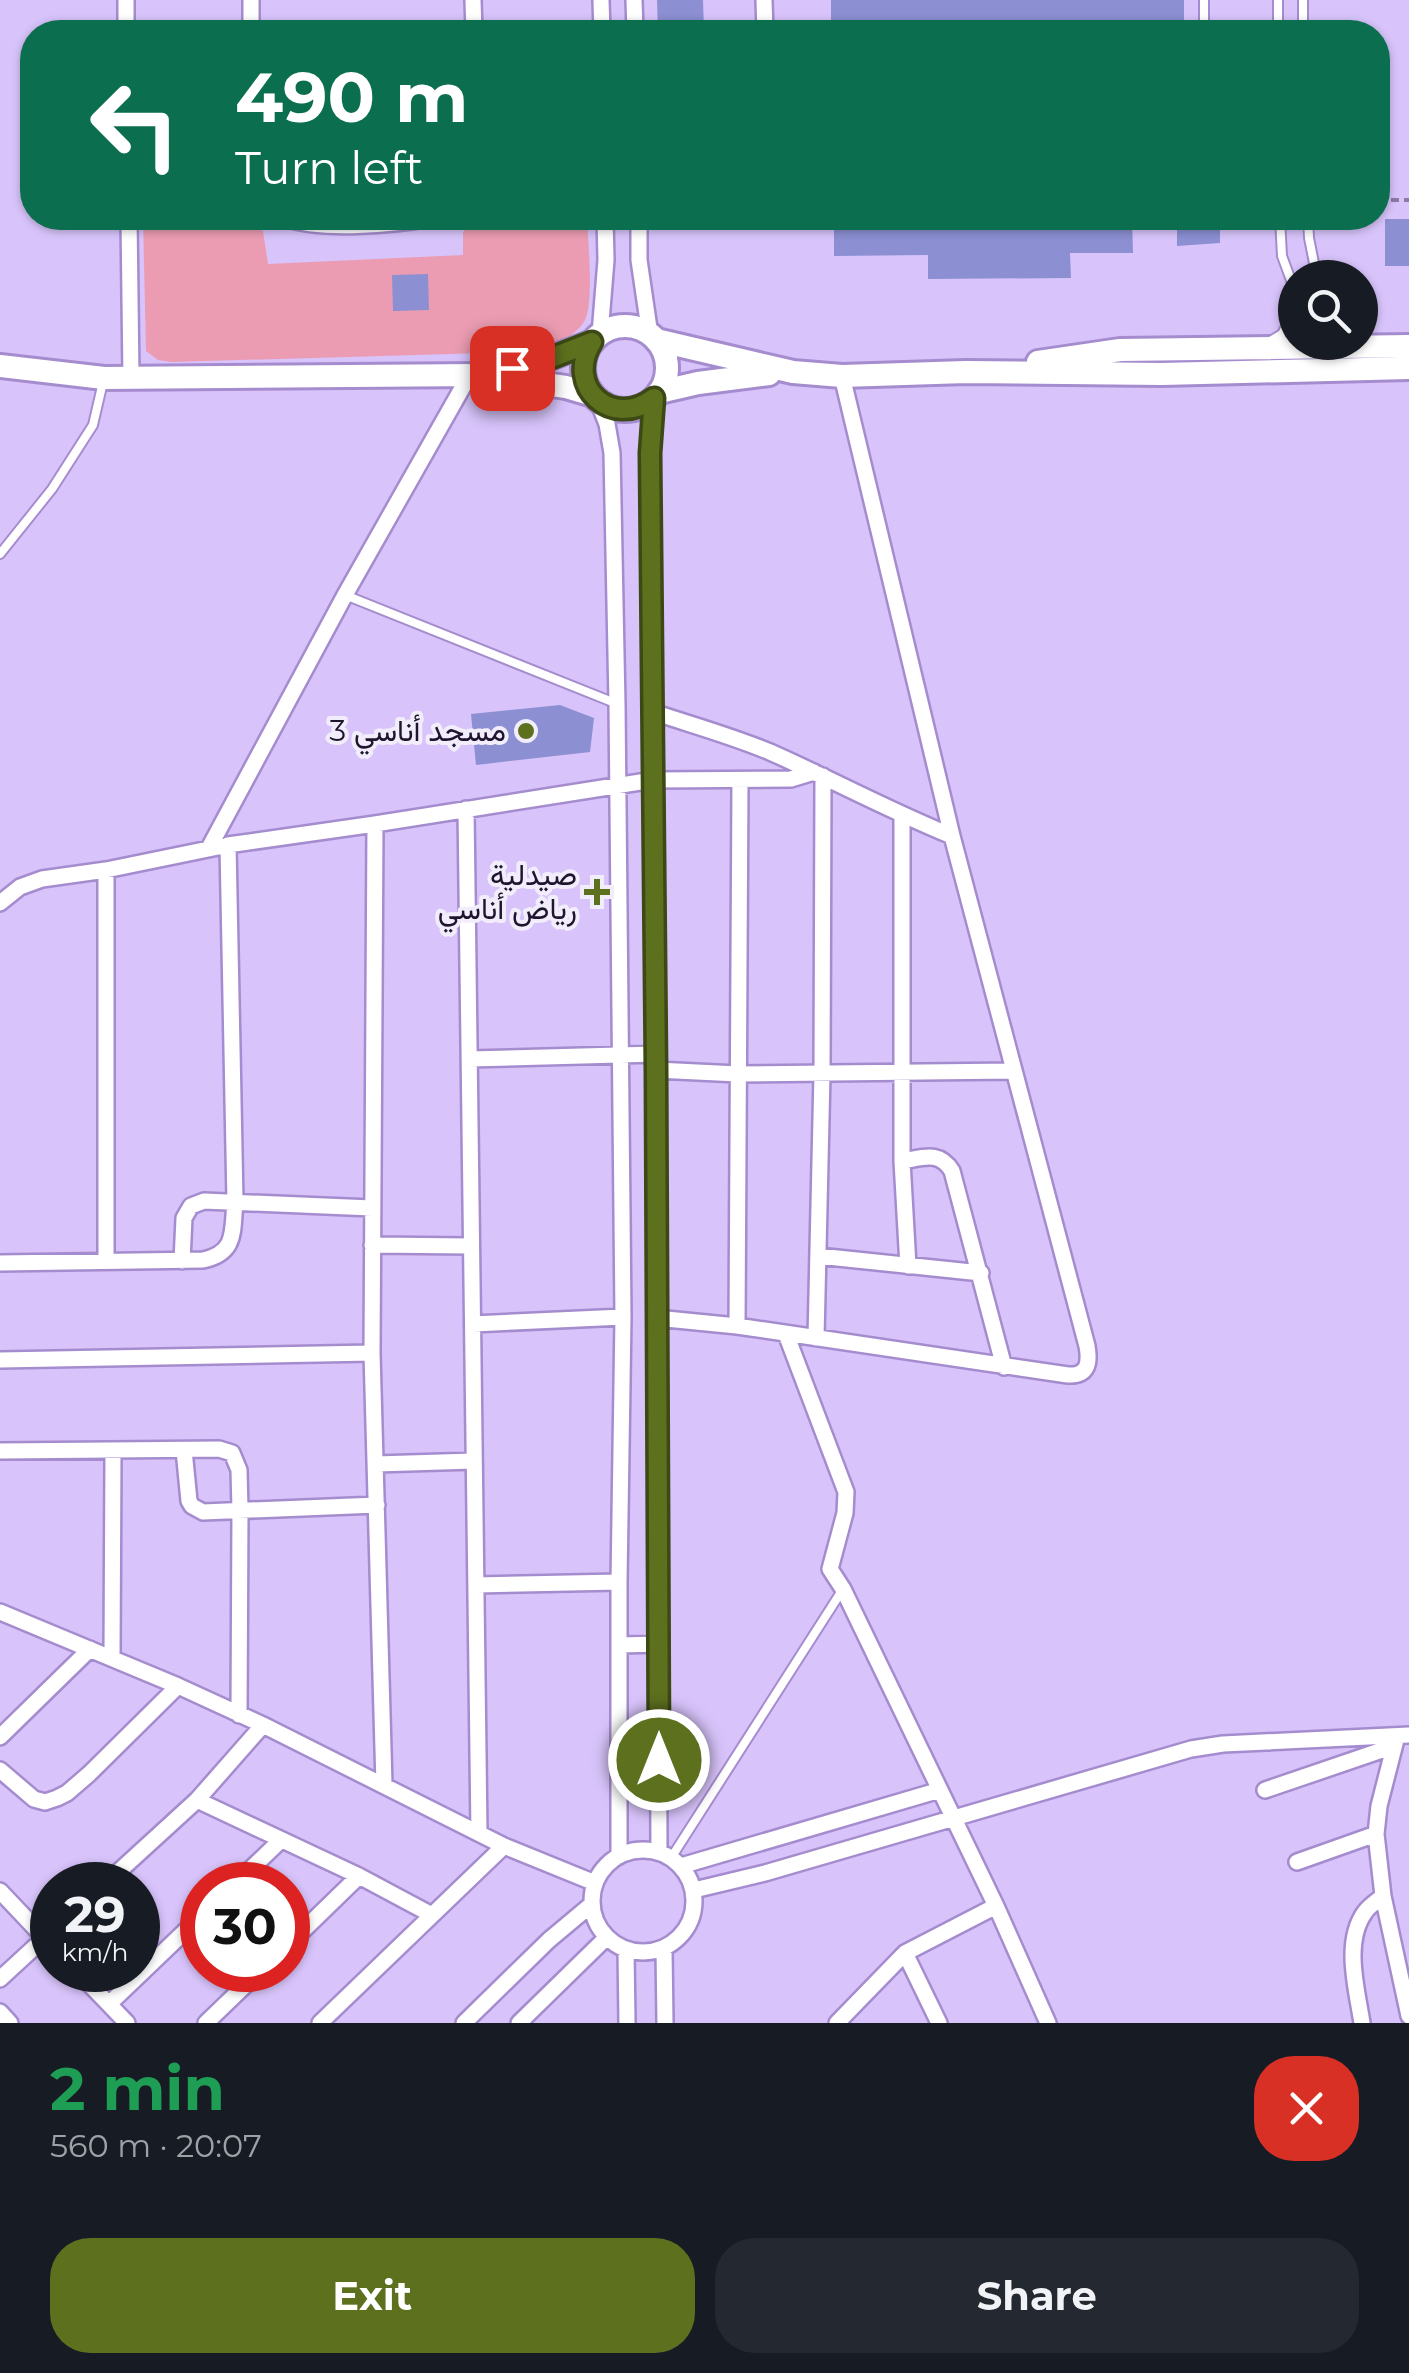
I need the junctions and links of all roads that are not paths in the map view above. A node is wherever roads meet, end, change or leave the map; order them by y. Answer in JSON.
{"nodes":[{"id":1,"x":129,"y":230,"type":"edge"},
{"id":2,"x":605,"y":230,"type":"edge"},
{"id":3,"x":639,"y":230,"type":"edge"},
{"id":4,"x":1281,"y":230,"type":"edge"},
{"id":5,"x":1309,"y":230,"type":"edge"},
{"id":6,"x":1283,"y":260,"type":"edge"},
{"id":7,"x":1314,"y":260,"type":"edge"},
{"id":8,"x":1278,"y":336,"type":"edge"},
{"id":9,"x":653,"y":337,"type":"junction"},
{"id":10,"x":596,"y":338,"type":"junction"},
{"id":11,"x":1378,"y":345,"type":"edge"},
{"id":12,"x":1409,"y":346,"type":"edge"},
{"id":13,"x":1278,"y":347,"type":"edge"},
{"id":14,"x":1258,"y":348,"type":"junction"},
{"id":15,"x":4,"y":366,"type":"edge"},
{"id":16,"x":1409,"y":368,"type":"edge"},
{"id":17,"x":792,"y":372,"type":"junction"},
{"id":18,"x":966,"y":372,"type":"junction"},
{"id":19,"x":474,"y":376,"type":"junction"},
{"id":20,"x":842,"y":376,"type":"junction"},
{"id":21,"x":104,"y":378,"type":"junction"},
{"id":22,"x":131,"y":378,"type":"junction"},
{"id":23,"x":657,"y":395,"type":"junction"},
{"id":24,"x":595,"y":398,"type":"junction"},
{"id":25,"x":0,"y":554,"type":"edge"},
{"id":26,"x":345,"y":595,"type":"junction"},
{"id":27,"x":618,"y":704,"type":"junction"},
{"id":28,"x":653,"y":712,"type":"junction"},
{"id":29,"x":818,"y":774,"type":"junction"},
{"id":30,"x":653,"y":780,"type":"junction"},
{"id":31,"x":740,"y":780,"type":"junction"},
{"id":32,"x":618,"y":785,"type":"junction"},
{"id":33,"x":466,"y":809,"type":"junction"},
{"id":34,"x":902,"y":816,"type":"junction"},
{"id":35,"x":375,"y":824,"type":"junction"},
{"id":36,"x":952,"y":836,"type":"junction"},
{"id":37,"x":228,"y":845,"type":"junction"},
{"id":38,"x":209,"y":848,"type":"junction"},
{"id":39,"x":106,"y":870,"type":"junction"},
{"id":40,"x":0,"y":903,"type":"edge"},
{"id":41,"x":621,"y":1056,"type":"junction"},
{"id":42,"x":469,"y":1059,"type":"junction"},
{"id":43,"x":656,"y":1062,"type":"junction"},
{"id":44,"x":1014,"y":1071,"type":"junction"},
{"id":45,"x":901,"y":1072,"type":"junction"},
{"id":46,"x":738,"y":1074,"type":"junction"},
{"id":47,"x":822,"y":1074,"type":"junction"},
{"id":48,"x":902,"y":1161,"type":"junction"},
{"id":49,"x":235,"y":1202,"type":"junction"},
{"id":50,"x":372,"y":1208,"type":"junction"},
{"id":51,"x":372,"y":1245,"type":"junction"},
{"id":52,"x":470,"y":1246,"type":"junction"},
{"id":53,"x":818,"y":1256,"type":"junction"},
{"id":54,"x":182,"y":1260,"type":"junction"},
{"id":55,"x":106,"y":1261,"type":"junction"},
{"id":56,"x":0,"y":1263,"type":"edge"},
{"id":57,"x":908,"y":1266,"type":"junction"},
{"id":58,"x":981,"y":1273,"type":"junction"},
{"id":59,"x":623,"y":1317,"type":"junction"},
{"id":60,"x":656,"y":1318,"type":"junction"},
{"id":61,"x":473,"y":1324,"type":"junction"},
{"id":62,"x":737,"y":1326,"type":"junction"},
{"id":63,"x":786,"y":1334,"type":"junction"},
{"id":64,"x":816,"y":1338,"type":"junction"},
{"id":65,"x":656,"y":1347,"type":"junction"},
{"id":66,"x":622,"y":1348,"type":"junction"},
{"id":67,"x":372,"y":1353,"type":"junction"},
{"id":68,"x":0,"y":1360,"type":"edge"},
{"id":69,"x":1004,"y":1367,"type":"junction"},
{"id":70,"x":184,"y":1450,"type":"junction"},
{"id":71,"x":113,"y":1451,"type":"junction"},
{"id":72,"x":0,"y":1452,"type":"edge"},
{"id":73,"x":474,"y":1462,"type":"junction"},
{"id":74,"x":376,"y":1464,"type":"junction"},
{"id":75,"x":377,"y":1505,"type":"junction"},
{"id":76,"x":240,"y":1510,"type":"junction"},
{"id":77,"x":619,"y":1582,"type":"junction"},
{"id":78,"x":476,"y":1585,"type":"junction"},
{"id":79,"x":842,"y":1589,"type":"junction"},
{"id":80,"x":3,"y":1616,"type":"edge"},
{"id":81,"x":660,"y":1644,"type":"junction"},
{"id":82,"x":620,"y":1645,"type":"junction"},
{"id":83,"x":90,"y":1649,"type":"junction"},
{"id":84,"x":112,"y":1658,"type":"junction"},
{"id":85,"x":178,"y":1686,"type":"junction"},
{"id":86,"x":238,"y":1715,"type":"junction"},
{"id":87,"x":263,"y":1725,"type":"junction"},
{"id":88,"x":0,"y":1737,"type":"edge"},
{"id":89,"x":1400,"y":1739,"type":"edge"},
{"id":90,"x":0,"y":1770,"type":"edge"},
{"id":91,"x":384,"y":1784,"type":"junction"},
{"id":92,"x":940,"y":1790,"type":"junction"},
{"id":93,"x":1265,"y":1790,"type":"dead end"},
{"id":94,"x":196,"y":1800,"type":"junction"},
{"id":95,"x":953,"y":1817,"type":"junction"},
{"id":96,"x":479,"y":1833,"type":"junction"},
{"id":97,"x":1376,"y":1834,"type":"junction"},
{"id":98,"x":281,"y":1840,"type":"junction"},
{"id":99,"x":504,"y":1846,"type":"junction"},
{"id":100,"x":618,"y":1856,"type":"junction"},
{"id":101,"x":670,"y":1858,"type":"junction"},
{"id":102,"x":129,"y":1862,"type":"edge"},
{"id":103,"x":258,"y":1862,"type":"edge"},
{"id":104,"x":1297,"y":1862,"type":"dead end"},
{"id":105,"x":359,"y":1876,"type":"junction"},
{"id":106,"x":595,"y":1884,"type":"junction"},
{"id":107,"x":694,"y":1890,"type":"junction"},
{"id":108,"x":0,"y":1891,"type":"edge"},
{"id":109,"x":1383,"y":1896,"type":"junction"},
{"id":110,"x":592,"y":1904,"type":"junction"},
{"id":111,"x":996,"y":1906,"type":"junction"},
{"id":112,"x":432,"y":1915,"type":"junction"},
{"id":113,"x":30,"y":1919,"type":"edge"},
{"id":114,"x":310,"y":1924,"type":"edge"},
{"id":115,"x":180,"y":1936,"type":"edge"},
{"id":116,"x":607,"y":1937,"type":"junction"},
{"id":117,"x":664,"y":1948,"type":"junction"},
{"id":118,"x":626,"y":1950,"type":"junction"},
{"id":119,"x":905,"y":1953,"type":"junction"},
{"id":120,"x":30,"y":1955,"type":"edge"},
{"id":121,"x":0,"y":1980,"type":"edge"},
{"id":122,"x":97,"y":1992,"type":"edge"},
{"id":123,"x":239,"y":1992,"type":"edge"},
{"id":124,"x":109,"y":2004,"type":"junction"},
{"id":125,"x":0,"y":2012,"type":"edge"},
{"id":126,"x":1409,"y":2016,"type":"edge"},
{"id":127,"x":10,"y":2023,"type":"edge"},
{"id":128,"x":127,"y":2023,"type":"edge"},
{"id":129,"x":206,"y":2023,"type":"edge"},
{"id":130,"x":320,"y":2023,"type":"edge"},
{"id":131,"x":464,"y":2023,"type":"edge"},
{"id":132,"x":519,"y":2023,"type":"edge"},
{"id":133,"x":627,"y":2023,"type":"edge"},
{"id":134,"x":664,"y":2023,"type":"edge"},
{"id":135,"x":836,"y":2023,"type":"edge"},
{"id":136,"x":940,"y":2023,"type":"edge"},
{"id":137,"x":1048,"y":2023,"type":"edge"},
{"id":138,"x":1362,"y":2023,"type":"edge"}],
"edges":[{"from":1,"to":22,"type":"street"},
{"from":2,"to":10,"type":"street"},
{"from":3,"to":9,"type":"street"},
{"from":4,"to":6,"type":"lane"},
{"from":5,"to":7,"type":"lane"},
{"from":8,"to":14,"type":"lane"},
{"from":9,"to":10,"type":"street"},
{"from":9,"to":17,"type":"street"},
{"from":9,"to":23,"type":"street"},
{"from":10,"to":19,"type":"street"},
{"from":10,"to":24,"type":"street"},
{"from":11,"to":12,"type":"street"},
{"from":13,"to":14,"type":"street"},
{"from":14,"to":18,"type":"street"},
{"from":15,"to":21,"type":"street"},
{"from":16,"to":18,"type":"street"},
{"from":17,"to":20,"type":"street"},
{"from":17,"to":23,"type":"street"},
{"from":18,"to":20,"type":"street"},
{"from":19,"to":22,"type":"street"},
{"from":19,"to":24,"type":"street"},
{"from":19,"to":26,"type":"street"},
{"from":20,"to":36,"type":"street"},
{"from":21,"to":22,"type":"street"},
{"from":21,"to":25,"type":"lane"},
{"from":23,"to":24,"type":"street"},
{"from":23,"to":28,"type":"street"},
{"from":24,"to":27,"type":"street"},
{"from":26,"to":27,"type":"lane"},
{"from":26,"to":38,"type":"street"},
{"from":27,"to":32,"type":"street"},
{"from":28,"to":29,"type":"street"},
{"from":28,"to":30,"type":"street"},
{"from":29,"to":31,"type":"street"},
{"from":29,"to":34,"type":"street"},
{"from":29,"to":47,"type":"street"},
{"from":30,"to":31,"type":"street"},
{"from":30,"to":32,"type":"street"},
{"from":30,"to":43,"type":"street"},
{"from":31,"to":46,"type":"street"},
{"from":32,"to":33,"type":"street"},
{"from":32,"to":41,"type":"street"},
{"from":33,"to":35,"type":"street"},
{"from":33,"to":42,"type":"street"},
{"from":34,"to":36,"type":"street"},
{"from":34,"to":45,"type":"street"},
{"from":35,"to":37,"type":"street"},
{"from":35,"to":50,"type":"street"},
{"from":36,"to":44,"type":"street"},
{"from":37,"to":38,"type":"street"},
{"from":37,"to":49,"type":"street"},
{"from":38,"to":39,"type":"street"},
{"from":39,"to":40,"type":"street"},
{"from":39,"to":55,"type":"street"},
{"from":41,"to":42,"type":"street"},
{"from":41,"to":43,"type":"street"},
{"from":41,"to":59,"type":"street"},
{"from":42,"to":52,"type":"street"},
{"from":43,"to":46,"type":"street"},
{"from":43,"to":60,"type":"street"},
{"from":44,"to":45,"type":"street"},
{"from":44,"to":69,"type":"street"},
{"from":45,"to":47,"type":"street"},
{"from":45,"to":48,"type":"street"},
{"from":46,"to":47,"type":"street"},
{"from":46,"to":62,"type":"street"},
{"from":47,"to":53,"type":"street"},
{"from":48,"to":57,"type":"street"},
{"from":48,"to":58,"type":"street"},
{"from":49,"to":50,"type":"street"},
{"from":49,"to":54,"type":"street"},
{"from":49,"to":54,"type":"street"},
{"from":50,"to":51,"type":"street"},
{"from":51,"to":52,"type":"street"},
{"from":51,"to":67,"type":"street"},
{"from":52,"to":61,"type":"street"},
{"from":53,"to":57,"type":"street"},
{"from":53,"to":64,"type":"street"},
{"from":54,"to":55,"type":"street"},
{"from":55,"to":56,"type":"street"},
{"from":57,"to":58,"type":"street"},
{"from":58,"to":69,"type":"street"},
{"from":59,"to":61,"type":"street"},
{"from":59,"to":66,"type":"street"},
{"from":60,"to":62,"type":"street"},
{"from":60,"to":65,"type":"street"},
{"from":61,"to":73,"type":"street"},
{"from":62,"to":63,"type":"street"},
{"from":63,"to":64,"type":"street"},
{"from":63,"to":79,"type":"street"},
{"from":64,"to":69,"type":"street"},
{"from":65,"to":66,"type":"street"},
{"from":65,"to":81,"type":"street"},
{"from":66,"to":77,"type":"street"},
{"from":67,"to":68,"type":"street"},
{"from":67,"to":74,"type":"street"},
{"from":70,"to":71,"type":"street"},
{"from":70,"to":76,"type":"street"},
{"from":70,"to":76,"type":"street"},
{"from":71,"to":72,"type":"street"},
{"from":71,"to":84,"type":"street"},
{"from":73,"to":74,"type":"street"},
{"from":73,"to":78,"type":"street"},
{"from":74,"to":75,"type":"street"},
{"from":75,"to":76,"type":"street"},
{"from":75,"to":91,"type":"street"},
{"from":76,"to":86,"type":"street"},
{"from":77,"to":78,"type":"street"},
{"from":77,"to":82,"type":"street"},
{"from":78,"to":96,"type":"street"},
{"from":79,"to":92,"type":"street"},
{"from":79,"to":101,"type":"lane"},
{"from":80,"to":83,"type":"street"},
{"from":81,"to":82,"type":"street"},
{"from":81,"to":101,"type":"street"},
{"from":82,"to":100,"type":"street"},
{"from":83,"to":84,"type":"street"},
{"from":83,"to":88,"type":"street"},
{"from":84,"to":85,"type":"street"},
{"from":85,"to":86,"type":"street"},
{"from":85,"to":90,"type":"street"},
{"from":86,"to":87,"type":"street"},
{"from":87,"to":91,"type":"street"},
{"from":87,"to":94,"type":"street"},
{"from":89,"to":93,"type":"street"},
{"from":89,"to":95,"type":"street"},
{"from":89,"to":97,"type":"street"},
{"from":91,"to":96,"type":"street"},
{"from":92,"to":95,"type":"street"},
{"from":92,"to":101,"type":"street"},
{"from":94,"to":98,"type":"street"},
{"from":94,"to":102,"type":"street"},
{"from":95,"to":107,"type":"street"},
{"from":95,"to":111,"type":"street"},
{"from":96,"to":99,"type":"street"},
{"from":97,"to":104,"type":"street"},
{"from":97,"to":109,"type":"street"},
{"from":98,"to":103,"type":"street"},
{"from":98,"to":105,"type":"street"},
{"from":99,"to":106,"type":"street"},
{"from":99,"to":112,"type":"street"},
{"from":100,"to":101,"type":"street"},
{"from":100,"to":106,"type":"street"},
{"from":101,"to":107,"type":"street"},
{"from":105,"to":112,"type":"street"},
{"from":105,"to":114,"type":"street"},
{"from":106,"to":110,"type":"street"},
{"from":107,"to":117,"type":"street"},
{"from":108,"to":113,"type":"street"},
{"from":109,"to":126,"type":"street"},
{"from":109,"to":138,"type":"street"},
{"from":110,"to":116,"type":"street"},
{"from":110,"to":131,"type":"street"},
{"from":111,"to":119,"type":"street"},
{"from":111,"to":137,"type":"street"},
{"from":112,"to":130,"type":"street"},
{"from":115,"to":124,"type":"street"},
{"from":116,"to":118,"type":"street"},
{"from":116,"to":132,"type":"street"},
{"from":117,"to":118,"type":"street"},
{"from":117,"to":134,"type":"street"},
{"from":118,"to":133,"type":"street"},
{"from":119,"to":135,"type":"street"},
{"from":119,"to":136,"type":"street"},
{"from":120,"to":121,"type":"street"},
{"from":122,"to":124,"type":"street"},
{"from":123,"to":129,"type":"street"},
{"from":124,"to":128,"type":"street"},
{"from":125,"to":127,"type":"street"}]}
